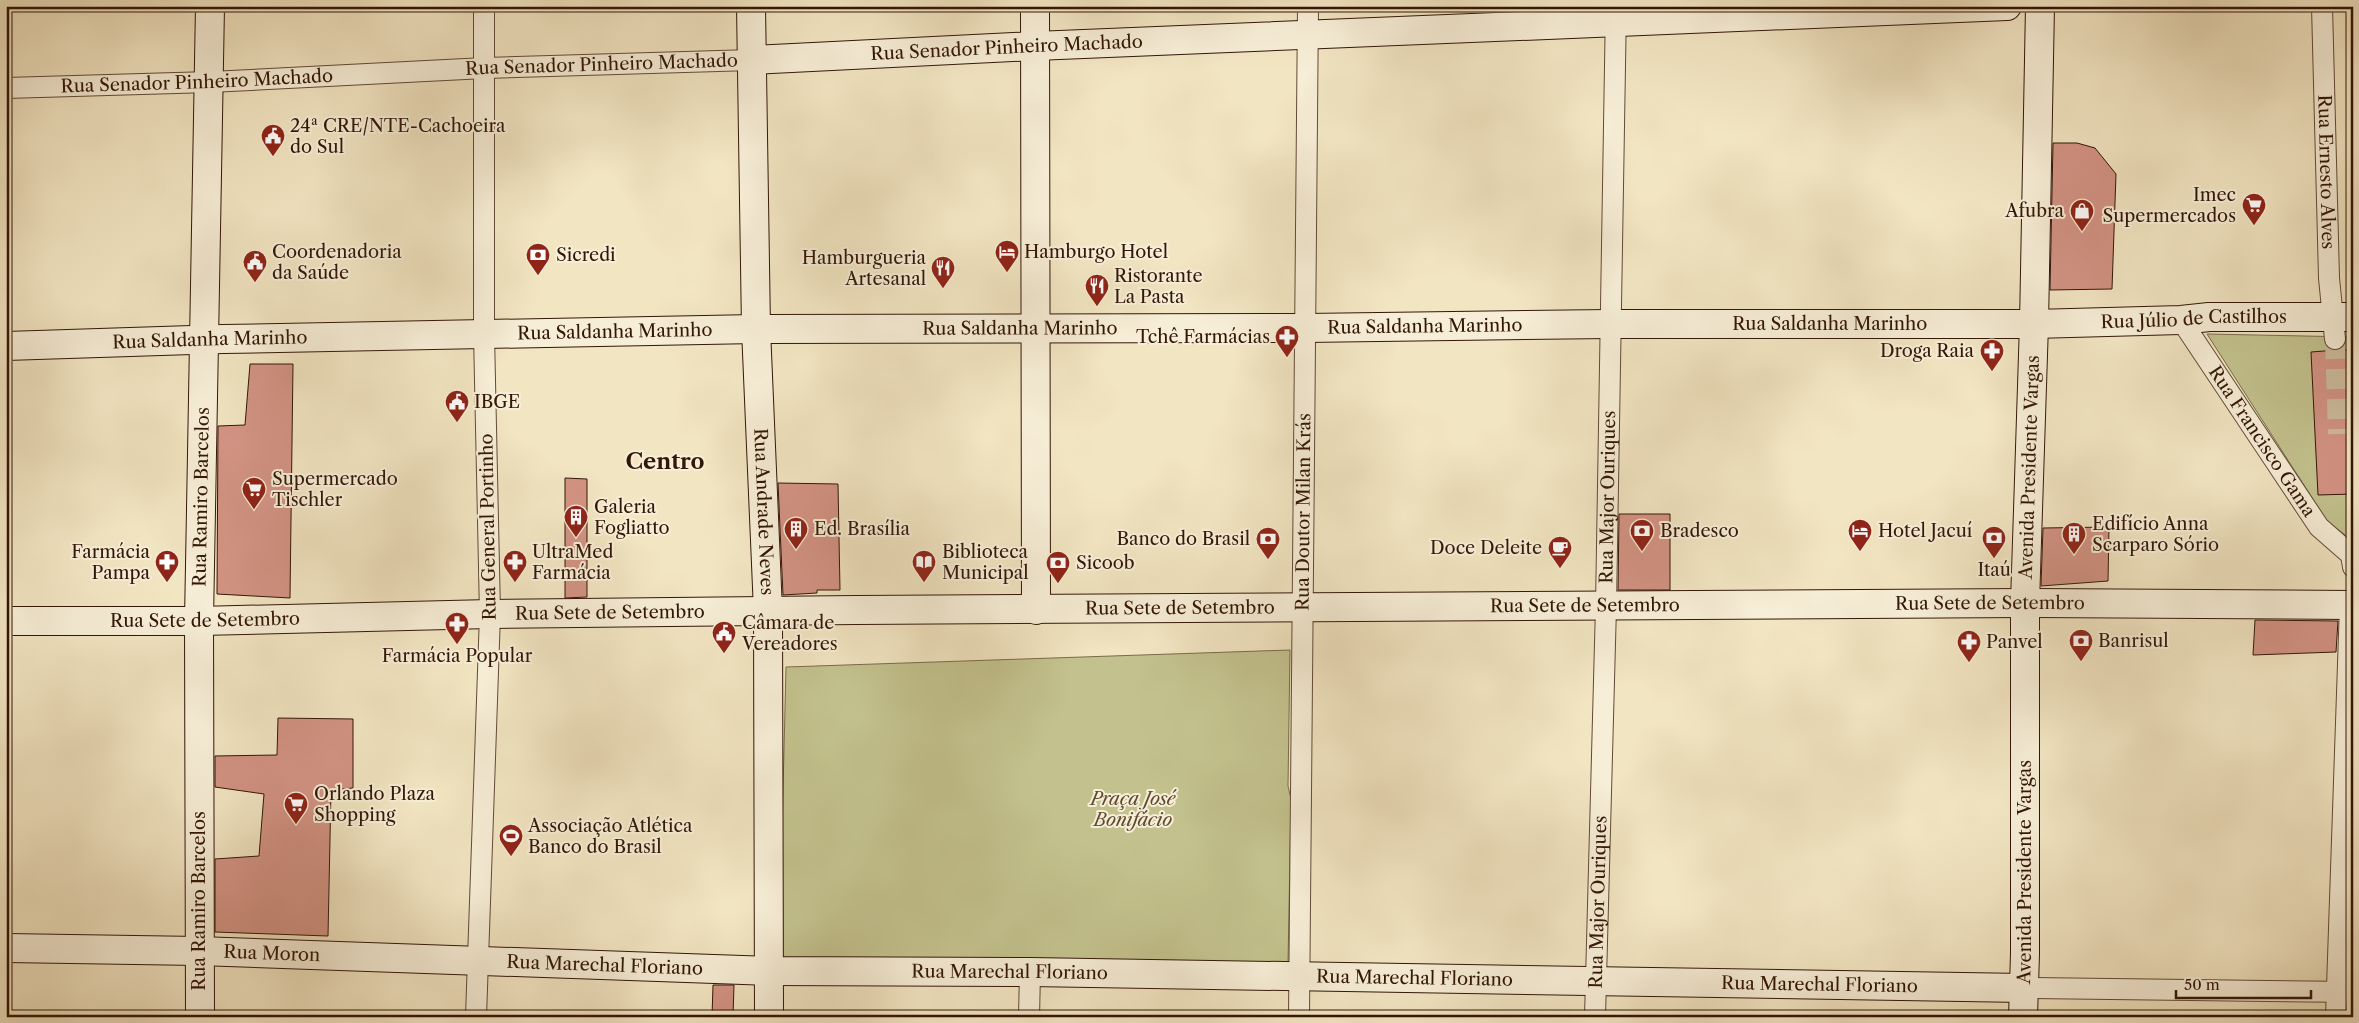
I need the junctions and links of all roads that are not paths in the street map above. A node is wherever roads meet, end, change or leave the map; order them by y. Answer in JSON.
{"nodes":[{"id":1,"x":210,"y":6,"type":"edge"},
{"id":2,"x":484,"y":6,"type":"edge"},
{"id":3,"x":751,"y":6,"type":"edge"},
{"id":4,"x":1035,"y":6,"type":"edge"},
{"id":5,"x":1308,"y":6,"type":"edge"},
{"id":6,"x":2007,"y":6,"type":"edge"},
{"id":7,"x":2040,"y":6,"type":"edge"},
{"id":8,"x":2322,"y":6,"type":"edge"},
{"id":9,"x":1616,"y":14,"type":"edge"},
{"id":10,"x":1307,"y":36,"type":"junction"},
{"id":11,"x":1035,"y":46,"type":"junction"},
{"id":12,"x":752,"y":60,"type":"junction"},
{"id":13,"x":485,"y":68,"type":"junction"},
{"id":14,"x":210,"y":82,"type":"junction"},
{"id":15,"x":6,"y":88,"type":"edge"},
{"id":16,"x":2181,"y":320,"type":"junction"},
{"id":17,"x":1610,"y":324,"type":"junction"},
{"id":18,"x":2034,"y":324,"type":"junction"},
{"id":19,"x":2340,"y":324,"type":"edge"},
{"id":20,"x":1305,"y":328,"type":"junction"},
{"id":21,"x":1036,"y":329,"type":"junction"},
{"id":22,"x":756,"y":330,"type":"junction"},
{"id":23,"x":484,"y":334,"type":"junction"},
{"id":24,"x":204,"y":339,"type":"junction"},
{"id":25,"x":6,"y":346,"type":"edge"},
{"id":26,"x":2352,"y":561,"type":"edge"},
{"id":27,"x":2025,"y":602,"type":"junction"},
{"id":28,"x":2351,"y":605,"type":"edge"},
{"id":29,"x":1606,"y":606,"type":"junction"},
{"id":30,"x":1304,"y":608,"type":"junction"},
{"id":31,"x":1036,"y":610,"type":"junction"},
{"id":32,"x":768,"y":611,"type":"junction"},
{"id":33,"x":490,"y":614,"type":"junction"},
{"id":34,"x":6,"y":621,"type":"edge"},
{"id":35,"x":199,"y":621,"type":"junction"},
{"id":36,"x":2348,"y":791,"type":"edge"},
{"id":37,"x":6,"y":948,"type":"edge"},
{"id":38,"x":199,"y":950,"type":"junction"},
{"id":39,"x":477,"y":961,"type":"junction"},
{"id":40,"x":768,"y":972,"type":"junction"},
{"id":41,"x":1030,"y":972,"type":"junction"},
{"id":42,"x":1300,"y":976,"type":"junction"},
{"id":43,"x":1596,"y":981,"type":"junction"},
{"id":44,"x":2024,"y":988,"type":"junction"},
{"id":45,"x":2345,"y":992,"type":"edge"},
{"id":46,"x":200,"y":1017,"type":"edge"},
{"id":47,"x":476,"y":1017,"type":"edge"},
{"id":48,"x":768,"y":1017,"type":"edge"},
{"id":49,"x":1029,"y":1017,"type":"edge"},
{"id":50,"x":1299,"y":1017,"type":"edge"},
{"id":51,"x":1595,"y":1017,"type":"edge"},
{"id":52,"x":2023,"y":1017,"type":"edge"},
{"id":53,"x":2336,"y":1017,"type":"edge"}],
"edges":[{"from":1,"to":14,"type":"main road","name":"Rua Ramiro Barcelos"},
{"from":2,"to":13,"type":"street","name":"Rua General Portinho"},
{"from":3,"to":12,"type":"main road","name":"Rua Andrade Neves"},
{"from":4,"to":11,"type":"main road"},
{"from":5,"to":10,"type":"street","name":"Rua Doutor Milan Krás"},
{"from":6,"to":9,"type":"main road","name":"Rua Senador Pinheiro Machado"},
{"from":7,"to":18,"type":"main road","name":"Avenida Presidente Vargas"},
{"from":8,"to":19,"type":"street","name":"Rua Ernesto Alves"},
{"from":9,"to":10,"type":"main road","name":"Rua Senador Pinheiro Machado"},
{"from":9,"to":17,"type":"street","name":"Rua Major Ouriques"},
{"from":10,"to":11,"type":"main road","name":"Rua Senador Pinheiro Machado"},
{"from":10,"to":20,"type":"street","name":"Rua Doutor Milan Krás"},
{"from":11,"to":12,"type":"main road","name":"Rua Senador Pinheiro Machado"},
{"from":11,"to":21,"type":"main road"},
{"from":12,"to":13,"type":"street","name":"Rua Senador Pinheiro Machado"},
{"from":12,"to":22,"type":"main road","name":"Rua Andrade Neves"},
{"from":13,"to":14,"type":"street","name":"Rua Senador Pinheiro Machado"},
{"from":13,"to":23,"type":"street","name":"Rua General Portinho"},
{"from":14,"to":15,"type":"street","name":"Rua Senador Pinheiro Machado"},
{"from":14,"to":24,"type":"main road","name":"Rua Ramiro Barcelos"},
{"from":16,"to":18,"type":"main road","name":"Rua Júlio de Castilhos"},
{"from":16,"to":19,"type":"main road","name":"Rua Júlio de Castilhos"},
{"from":16,"to":26,"type":"street","name":"Rua Francisco Gama"},
{"from":17,"to":18,"type":"main road","name":"Rua Saldanha Marinho"},
{"from":17,"to":20,"type":"main road","name":"Rua Saldanha Marinho"},
{"from":17,"to":29,"type":"street","name":"Rua Major Ouriques"},
{"from":18,"to":27,"type":"main road","name":"Avenida Presidente Vargas"},
{"from":20,"to":21,"type":"main road","name":"Rua Saldanha Marinho"},
{"from":20,"to":30,"type":"street","name":"Rua Doutor Milan Krás"},
{"from":21,"to":22,"type":"main road","name":"Rua Saldanha Marinho"},
{"from":21,"to":31,"type":"main road"},
{"from":22,"to":23,"type":"main road","name":"Rua Saldanha Marinho"},
{"from":22,"to":32,"type":"main road","name":"Rua Andrade Neves"},
{"from":23,"to":24,"type":"main road","name":"Rua Saldanha Marinho"},
{"from":23,"to":33,"type":"street","name":"Rua General Portinho"},
{"from":24,"to":25,"type":"main road","name":"Rua Saldanha Marinho"},
{"from":24,"to":35,"type":"main road","name":"Rua Ramiro Barcelos"},
{"from":27,"to":28,"type":"main road","name":"Rua Sete de Setembro"},
{"from":27,"to":29,"type":"main road","name":"Rua Sete de Setembro"},
{"from":27,"to":44,"type":"main road","name":"Avenida Presidente Vargas"},
{"from":28,"to":36,"type":"street"},
{"from":29,"to":30,"type":"main road","name":"Rua Sete de Setembro"},
{"from":29,"to":43,"type":"street","name":"Rua Major Ouriques"},
{"from":30,"to":31,"type":"main road","name":"Rua Sete de Setembro"},
{"from":30,"to":42,"type":"street","name":"Rua Doutor Milan Krás"},
{"from":31,"to":32,"type":"main road","name":"Rua Sete de Setembro"},
{"from":32,"to":33,"type":"main road","name":"Rua Sete de Setembro"},
{"from":32,"to":40,"type":"main road","name":"Rua Andrade Neves"},
{"from":33,"to":35,"type":"main road","name":"Rua Sete de Setembro"},
{"from":33,"to":39,"type":"street","name":"Rua General Portinho"},
{"from":34,"to":35,"type":"main road","name":"Rua Sete de Setembro"},
{"from":35,"to":38,"type":"main road","name":"Rua Ramiro Barcelos"},
{"from":36,"to":45,"type":"street"},
{"from":37,"to":38,"type":"main road","name":"Rua Moron"},
{"from":38,"to":39,"type":"main road","name":"Rua Moron"},
{"from":38,"to":46,"type":"main road","name":"Rua Ramiro Barcelos"},
{"from":39,"to":40,"type":"main road","name":"Rua Marechal Floriano"},
{"from":39,"to":47,"type":"street","name":"Rua General Portinho"},
{"from":40,"to":41,"type":"main road","name":"Rua Marechal Floriano"},
{"from":40,"to":48,"type":"main road","name":"Rua Andrade Neves"},
{"from":41,"to":42,"type":"main road","name":"Rua Marechal Floriano"},
{"from":41,"to":49,"type":"street"},
{"from":42,"to":43,"type":"main road","name":"Rua Marechal Floriano"},
{"from":42,"to":50,"type":"street","name":"Rua Doutor Milan Krás"},
{"from":43,"to":44,"type":"main road","name":"Rua Marechal Floriano"},
{"from":43,"to":51,"type":"street","name":"Rua Major Ouriques"},
{"from":44,"to":45,"type":"street","name":"Rua Marechal Floriano"},
{"from":44,"to":52,"type":"main road","name":"Avenida Presidente Vargas"},
{"from":45,"to":53,"type":"street"}]}
